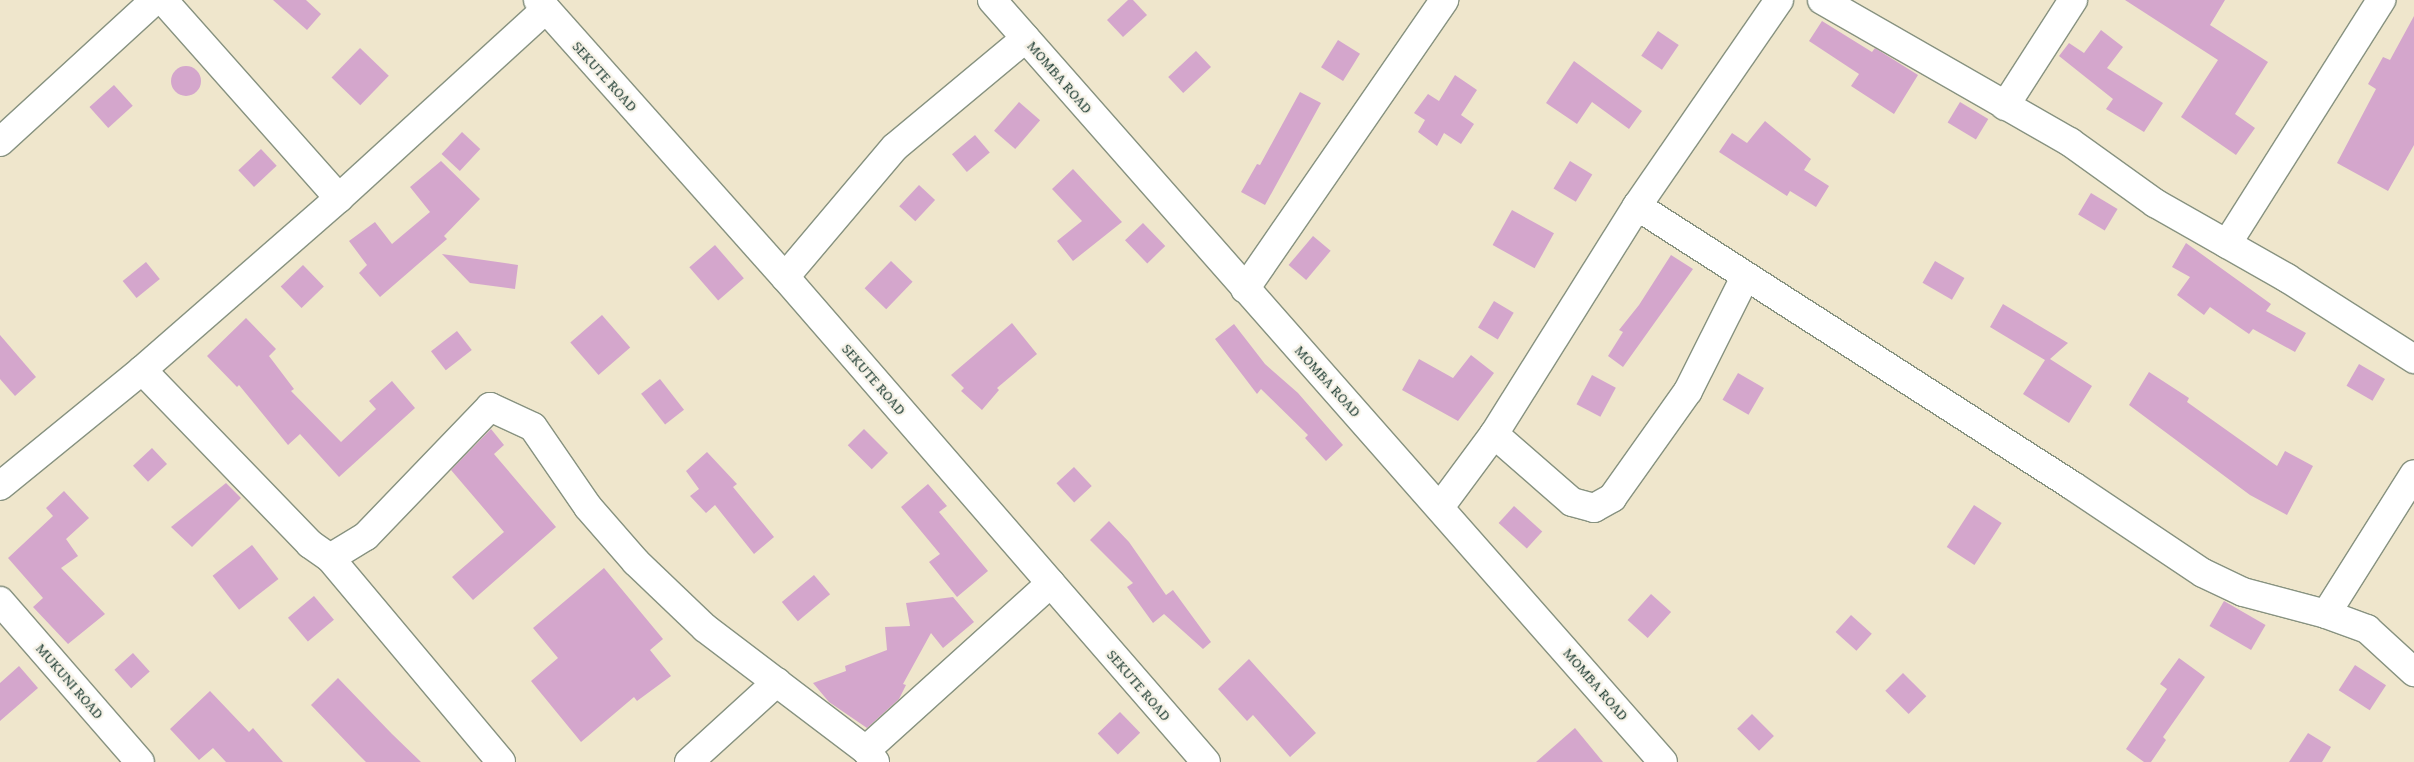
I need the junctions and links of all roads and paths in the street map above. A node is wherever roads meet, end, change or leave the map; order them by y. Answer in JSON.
{"nodes":[{"id":1,"x":155,"y":0,"type":"edge"},
{"id":2,"x":163,"y":0,"type":"edge"},
{"id":3,"x":992,"y":0,"type":"edge"},
{"id":4,"x":1444,"y":0,"type":"edge"},
{"id":5,"x":1779,"y":0,"type":"edge"},
{"id":6,"x":1822,"y":0,"type":"edge"},
{"id":7,"x":2073,"y":0,"type":"edge"},
{"id":8,"x":2381,"y":0,"type":"edge"},
{"id":9,"x":542,"y":4,"type":"edge"},
{"id":10,"x":1026,"y":38,"type":"junction"},
{"id":11,"x":2005,"y":106,"type":"junction"},
{"id":12,"x":0,"y":142,"type":"edge"},
{"id":13,"x":339,"y":198,"type":"junction"},
{"id":14,"x":1637,"y":206,"type":"junction"},
{"id":15,"x":2227,"y":244,"type":"junction"},
{"id":16,"x":785,"y":277,"type":"junction"},
{"id":17,"x":1745,"y":277,"type":"junction"},
{"id":18,"x":1246,"y":288,"type":"junction"},
{"id":19,"x":2414,"y":359,"type":"edge"},
{"id":20,"x":142,"y":370,"type":"junction"},
{"id":21,"x":1494,"y":434,"type":"junction"},
{"id":22,"x":2414,"y":474,"type":"edge"},
{"id":23,"x":0,"y":486,"type":"edge"},
{"id":24,"x":1440,"y":507,"type":"junction"},
{"id":25,"x":330,"y":558,"type":"junction"},
{"id":26,"x":1051,"y":583,"type":"junction"},
{"id":27,"x":0,"y":601,"type":"edge"},
{"id":28,"x":2326,"y":614,"type":"junction"},
{"id":29,"x":2414,"y":672,"type":"edge"},
{"id":30,"x":777,"y":682,"type":"junction"},
{"id":31,"x":870,"y":756,"type":"edge"},
{"id":32,"x":140,"y":762,"type":"edge"},
{"id":33,"x":501,"y":762,"type":"edge"},
{"id":34,"x":689,"y":762,"type":"edge"},
{"id":35,"x":1206,"y":762,"type":"edge"},
{"id":36,"x":1663,"y":762,"type":"edge"}],
"edges":[{"from":1,"to":12,"type":"street"},
{"from":2,"to":13,"type":"street"},
{"from":3,"to":10,"type":"street","name":"MOMBA ROAD"},
{"from":4,"to":18,"type":"street"},
{"from":5,"to":14,"type":"street"},
{"from":6,"to":11,"type":"street"},
{"from":7,"to":11,"type":"street"},
{"from":8,"to":15,"type":"street"},
{"from":9,"to":13,"type":"street"},
{"from":9,"to":16,"type":"street","name":"SEKUTE ROAD"},
{"from":10,"to":16,"type":"street"},
{"from":10,"to":18,"type":"street","name":"MOMBA ROAD"},
{"from":11,"to":15,"type":"street"},
{"from":13,"to":20,"type":"street"},
{"from":14,"to":17,"type":"street"},
{"from":14,"to":21,"type":"street"},
{"from":15,"to":19,"type":"street"},
{"from":16,"to":26,"type":"street","name":"SEKUTE ROAD"},
{"from":17,"to":21,"type":"street"},
{"from":17,"to":28,"type":"street"},
{"from":18,"to":24,"type":"street","name":"MOMBA ROAD"},
{"from":20,"to":23,"type":"street"},
{"from":20,"to":25,"type":"street"},
{"from":21,"to":24,"type":"street"},
{"from":22,"to":28,"type":"street"},
{"from":24,"to":36,"type":"street","name":"MOMBA ROAD"},
{"from":25,"to":30,"type":"street"},
{"from":25,"to":33,"type":"street"},
{"from":26,"to":31,"type":"street"},
{"from":26,"to":35,"type":"street","name":"SEKUTE ROAD"},
{"from":27,"to":32,"type":"street","name":"MUKUNI ROAD"},
{"from":28,"to":29,"type":"street"},
{"from":30,"to":31,"type":"street"},
{"from":30,"to":34,"type":"street"}]}
